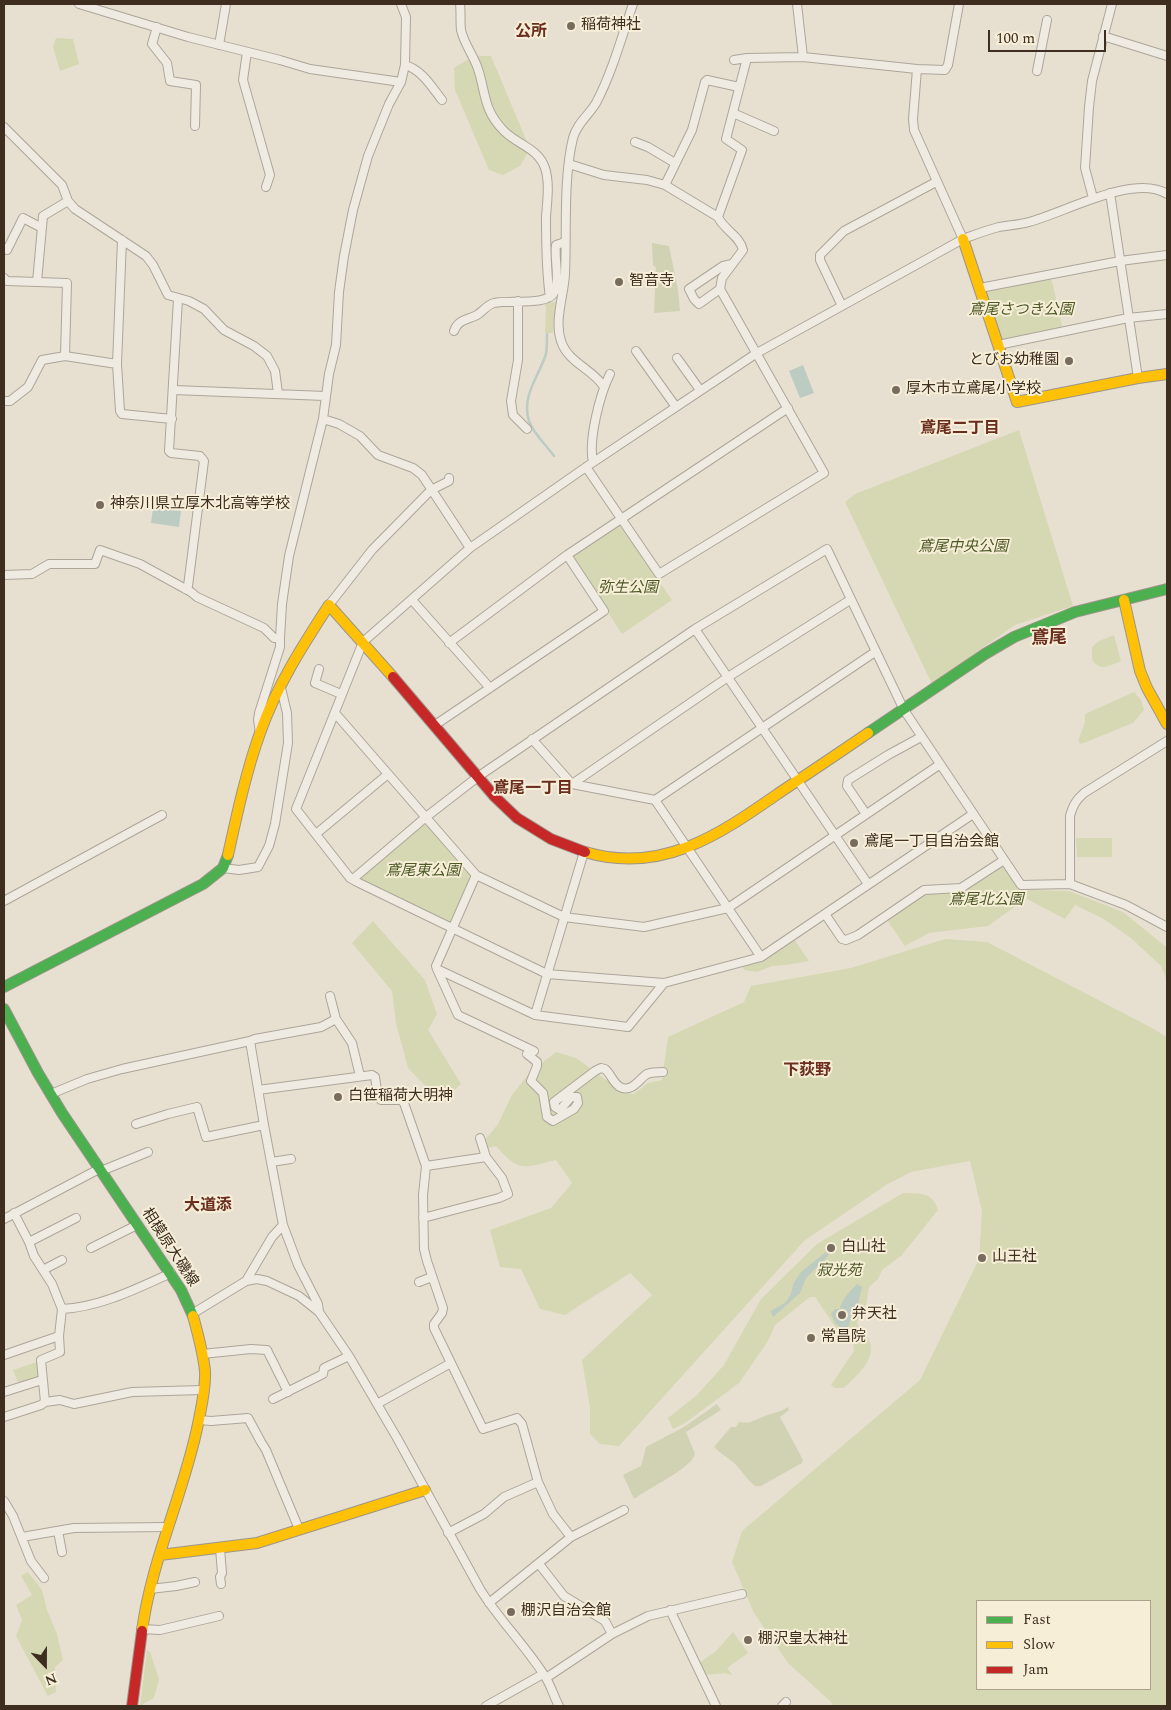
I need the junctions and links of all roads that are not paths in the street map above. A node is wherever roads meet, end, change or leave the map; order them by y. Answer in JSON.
{"nodes":[{"id":1,"x":79,"y":4,"type":"edge"},
{"id":2,"x":226,"y":4,"type":"edge"},
{"id":3,"x":401,"y":4,"type":"edge"},
{"id":4,"x":460,"y":4,"type":"edge"},
{"id":5,"x":633,"y":4,"type":"edge"},
{"id":6,"x":797,"y":4,"type":"edge"},
{"id":7,"x":959,"y":4,"type":"edge"},
{"id":8,"x":1112,"y":4,"type":"edge"},
{"id":9,"x":1047,"y":20,"type":"dead end"},
{"id":10,"x":157,"y":27,"type":"junction"},
{"id":11,"x":1103,"y":36,"type":"junction"},
{"id":12,"x":219,"y":45,"type":"junction"},
{"id":13,"x":247,"y":52,"type":"junction"},
{"id":14,"x":1167,"y":56,"type":"edge"},
{"id":15,"x":803,"y":57,"type":"junction"},
{"id":16,"x":747,"y":58,"type":"junction"},
{"id":17,"x":734,"y":60,"type":"dead end"},
{"id":18,"x":404,"y":65,"type":"junction"},
{"id":19,"x":917,"y":69,"type":"junction"},
{"id":20,"x":1037,"y":71,"type":"dead end"},
{"id":21,"x":170,"y":81,"type":"junction"},
{"id":22,"x":400,"y":82,"type":"junction"},
{"id":23,"x":739,"y":88,"type":"junction"},
{"id":24,"x":170,"y":90,"type":"dead end"},
{"id":25,"x":442,"y":100,"type":"dead end"},
{"id":26,"x":733,"y":113,"type":"junction"},
{"id":27,"x":195,"y":126,"type":"dead end"},
{"id":28,"x":4,"y":127,"type":"edge"},
{"id":29,"x":774,"y":131,"type":"dead end"},
{"id":30,"x":634,"y":142,"type":"dead end"},
{"id":31,"x":675,"y":163,"type":"junction"},
{"id":32,"x":569,"y":164,"type":"junction"},
{"id":33,"x":936,"y":182,"type":"junction"},
{"id":34,"x":665,"y":185,"type":"junction"},
{"id":35,"x":266,"y":187,"type":"dead end"},
{"id":36,"x":1110,"y":193,"type":"junction"},
{"id":37,"x":1167,"y":194,"type":"edge"},
{"id":38,"x":1093,"y":198,"type":"junction"},
{"id":39,"x":68,"y":202,"type":"junction"},
{"id":40,"x":718,"y":217,"type":"junction"},
{"id":41,"x":42,"y":228,"type":"junction"},
{"id":42,"x":963,"y":239,"type":"junction"},
{"id":43,"x":122,"y":240,"type":"junction"},
{"id":44,"x":565,"y":242,"type":"junction"},
{"id":45,"x":8,"y":251,"type":"edge"},
{"id":46,"x":1167,"y":256,"type":"edge"},
{"id":47,"x":1120,"y":261,"type":"junction"},
{"id":48,"x":732,"y":264,"type":"junction"},
{"id":49,"x":4,"y":278,"type":"edge"},
{"id":50,"x":37,"y":282,"type":"junction"},
{"id":51,"x":980,"y":288,"type":"junction"},
{"id":52,"x":720,"y":289,"type":"junction"},
{"id":53,"x":550,"y":297,"type":"junction"},
{"id":54,"x":178,"y":299,"type":"junction"},
{"id":55,"x":518,"y":302,"type":"junction"},
{"id":56,"x":842,"y":306,"type":"junction"},
{"id":57,"x":1167,"y":314,"type":"edge"},
{"id":58,"x":1128,"y":318,"type":"junction"},
{"id":59,"x":454,"y":331,"type":"dead end"},
{"id":60,"x":998,"y":345,"type":"junction"},
{"id":61,"x":636,"y":351,"type":"dead end"},
{"id":62,"x":757,"y":353,"type":"junction"},
{"id":63,"x":65,"y":356,"type":"junction"},
{"id":64,"x":677,"y":358,"type":"dead end"},
{"id":65,"x":117,"y":364,"type":"junction"},
{"id":66,"x":610,"y":374,"type":"dead end"},
{"id":67,"x":1167,"y":374,"type":"edge"},
{"id":68,"x":1138,"y":378,"type":"junction"},
{"id":69,"x":604,"y":388,"type":"junction"},
{"id":70,"x":174,"y":390,"type":"junction"},
{"id":71,"x":700,"y":390,"type":"junction"},
{"id":72,"x":278,"y":393,"type":"junction"},
{"id":73,"x":326,"y":396,"type":"junction"},
{"id":74,"x":4,"y":401,"type":"edge"},
{"id":75,"x":676,"y":407,"type":"junction"},
{"id":76,"x":788,"y":408,"type":"junction"},
{"id":77,"x":172,"y":419,"type":"junction"},
{"id":78,"x":323,"y":419,"type":"junction"},
{"id":79,"x":527,"y":429,"type":"dead end"},
{"id":80,"x":590,"y":465,"type":"junction"},
{"id":81,"x":449,"y":478,"type":"dead end"},
{"id":82,"x":431,"y":490,"type":"junction"},
{"id":83,"x":621,"y":519,"type":"junction"},
{"id":84,"x":470,"y":548,"type":"junction"},
{"id":85,"x":566,"y":555,"type":"junction"},
{"id":86,"x":4,"y":575,"type":"edge"},
{"id":87,"x":1167,"y":588,"type":"edge"},
{"id":88,"x":185,"y":589,"type":"junction"},
{"id":89,"x":412,"y":600,"type":"junction"},
{"id":90,"x":850,"y":600,"type":"junction"},
{"id":91,"x":1124,"y":600,"type":"junction"},
{"id":92,"x":329,"y":605,"type":"junction"},
{"id":93,"x":695,"y":629,"type":"junction"},
{"id":94,"x":280,"y":638,"type":"junction"},
{"id":95,"x":363,"y":642,"type":"junction"},
{"id":96,"x":449,"y":643,"type":"junction"},
{"id":97,"x":875,"y":652,"type":"junction"},
{"id":98,"x":319,"y":669,"type":"dead end"},
{"id":99,"x":728,"y":677,"type":"junction"},
{"id":100,"x":281,"y":688,"type":"junction"},
{"id":101,"x":490,"y":688,"type":"junction"},
{"id":102,"x":342,"y":694,"type":"junction"},
{"id":103,"x":904,"y":710,"type":"junction"},
{"id":104,"x":335,"y":713,"type":"junction"},
{"id":105,"x":435,"y":724,"type":"junction"},
{"id":106,"x":1167,"y":724,"type":"edge"},
{"id":107,"x":762,"y":728,"type":"junction"},
{"id":108,"x":260,"y":733,"type":"junction"},
{"id":109,"x":921,"y":736,"type":"junction"},
{"id":110,"x":532,"y":739,"type":"junction"},
{"id":111,"x":1167,"y":741,"type":"edge"},
{"id":112,"x":939,"y":764,"type":"junction"},
{"id":113,"x":388,"y":774,"type":"junction"},
{"id":114,"x":479,"y":776,"type":"junction"},
{"id":115,"x":798,"y":780,"type":"junction"},
{"id":116,"x":572,"y":784,"type":"junction"},
{"id":117,"x":655,"y":800,"type":"junction"},
{"id":118,"x":866,"y":814,"type":"junction"},
{"id":119,"x":973,"y":814,"type":"junction"},
{"id":120,"x":162,"y":815,"type":"dead end"},
{"id":121,"x":426,"y":817,"type":"junction"},
{"id":122,"x":316,"y":834,"type":"junction"},
{"id":123,"x":834,"y":835,"type":"junction"},
{"id":124,"x":688,"y":848,"type":"junction"},
{"id":125,"x":584,"y":852,"type":"junction"},
{"id":126,"x":1004,"y":860,"type":"junction"},
{"id":127,"x":223,"y":868,"type":"junction"},
{"id":128,"x":476,"y":875,"type":"junction"},
{"id":129,"x":353,"y":879,"type":"junction"},
{"id":130,"x":868,"y":884,"type":"junction"},
{"id":131,"x":1070,"y":884,"type":"junction"},
{"id":132,"x":4,"y":901,"type":"edge"},
{"id":133,"x":728,"y":908,"type":"junction"},
{"id":134,"x":825,"y":914,"type":"junction"},
{"id":135,"x":564,"y":917,"type":"junction"},
{"id":136,"x":1167,"y":927,"type":"edge"},
{"id":137,"x":452,"y":929,"type":"junction"},
{"id":138,"x":761,"y":957,"type":"junction"},
{"id":139,"x":437,"y":969,"type":"junction"},
{"id":140,"x":547,"y":974,"type":"junction"},
{"id":141,"x":664,"y":983,"type":"junction"},
{"id":142,"x":4,"y":988,"type":"edge"},
{"id":143,"x":330,"y":996,"type":"dead end"},
{"id":144,"x":4,"y":1009,"type":"edge"},
{"id":145,"x":535,"y":1015,"type":"junction"},
{"id":146,"x":336,"y":1019,"type":"junction"},
{"id":147,"x":250,"y":1041,"type":"junction"},
{"id":148,"x":662,"y":1072,"type":"dead end"},
{"id":149,"x":360,"y":1076,"type":"junction"},
{"id":150,"x":258,"y":1090,"type":"junction"},
{"id":151,"x":50,"y":1094,"type":"junction"},
{"id":152,"x":139,"y":1121,"type":"dead end"},
{"id":153,"x":264,"y":1125,"type":"junction"},
{"id":154,"x":480,"y":1138,"type":"dead end"},
{"id":155,"x":144,"y":1151,"type":"dead end"},
{"id":156,"x":486,"y":1156,"type":"junction"},
{"id":157,"x":291,"y":1159,"type":"dead end"},
{"id":158,"x":271,"y":1162,"type":"junction"},
{"id":159,"x":426,"y":1166,"type":"junction"},
{"id":160,"x":100,"y":1170,"type":"junction"},
{"id":161,"x":14,"y":1212,"type":"junction"},
{"id":162,"x":76,"y":1218,"type":"dead end"},
{"id":163,"x":423,"y":1218,"type":"junction"},
{"id":164,"x":4,"y":1219,"type":"edge"},
{"id":165,"x":137,"y":1225,"type":"junction"},
{"id":166,"x":283,"y":1225,"type":"junction"},
{"id":167,"x":30,"y":1242,"type":"junction"},
{"id":168,"x":90,"y":1248,"type":"dead end"},
{"id":169,"x":62,"y":1260,"type":"dead end"},
{"id":170,"x":43,"y":1270,"type":"junction"},
{"id":171,"x":171,"y":1273,"type":"junction"},
{"id":172,"x":432,"y":1277,"type":"junction"},
{"id":173,"x":246,"y":1281,"type":"junction"},
{"id":174,"x":419,"y":1282,"type":"dead end"},
{"id":175,"x":62,"y":1309,"type":"junction"},
{"id":176,"x":319,"y":1312,"type":"junction"},
{"id":177,"x":192,"y":1314,"type":"junction"},
{"id":178,"x":59,"y":1336,"type":"junction"},
{"id":179,"x":202,"y":1354,"type":"junction"},
{"id":180,"x":4,"y":1356,"type":"edge"},
{"id":181,"x":349,"y":1356,"type":"junction"},
{"id":182,"x":451,"y":1363,"type":"junction"},
{"id":183,"x":42,"y":1380,"type":"junction"},
{"id":184,"x":203,"y":1390,"type":"junction"},
{"id":185,"x":4,"y":1392,"type":"edge"},
{"id":186,"x":288,"y":1392,"type":"junction"},
{"id":187,"x":273,"y":1400,"type":"dead end"},
{"id":188,"x":45,"y":1402,"type":"junction"},
{"id":189,"x":377,"y":1404,"type":"junction"},
{"id":190,"x":4,"y":1417,"type":"edge"},
{"id":191,"x":200,"y":1420,"type":"junction"},
{"id":192,"x":538,"y":1482,"type":"junction"},
{"id":193,"x":425,"y":1490,"type":"junction"},
{"id":194,"x":4,"y":1501,"type":"edge"},
{"id":195,"x":624,"y":1510,"type":"dead end"},
{"id":196,"x":168,"y":1527,"type":"junction"},
{"id":197,"x":299,"y":1529,"type":"junction"},
{"id":198,"x":58,"y":1531,"type":"junction"},
{"id":199,"x":448,"y":1533,"type":"junction"},
{"id":200,"x":22,"y":1537,"type":"junction"},
{"id":201,"x":571,"y":1537,"type":"junction"},
{"id":202,"x":220,"y":1548,"type":"junction"},
{"id":203,"x":62,"y":1552,"type":"dead end"},
{"id":204,"x":160,"y":1554,"type":"junction"},
{"id":205,"x":539,"y":1564,"type":"junction"},
{"id":206,"x":44,"y":1578,"type":"dead end"},
{"id":207,"x":221,"y":1584,"type":"dead end"},
{"id":208,"x":191,"y":1585,"type":"dead end"},
{"id":209,"x":150,"y":1588,"type":"junction"},
{"id":210,"x":742,"y":1594,"type":"dead end"},
{"id":211,"x":489,"y":1603,"type":"junction"},
{"id":212,"x":670,"y":1610,"type":"junction"},
{"id":213,"x":219,"y":1616,"type":"dead end"},
{"id":214,"x":141,"y":1629,"type":"junction"},
{"id":215,"x":612,"y":1634,"type":"junction"},
{"id":216,"x":544,"y":1676,"type":"junction"},
{"id":217,"x":132,"y":1706,"type":"edge"},
{"id":218,"x":486,"y":1706,"type":"edge"},
{"id":219,"x":559,"y":1706,"type":"edge"},
{"id":220,"x":716,"y":1706,"type":"edge"}],
"edges":[{"from":1,"to":10,"type":"street"},
{"from":2,"to":12,"type":"street"},
{"from":3,"to":18,"type":"street"},
{"from":4,"to":53,"type":"street"},
{"from":5,"to":32,"type":"street"},
{"from":6,"to":15,"type":"street"},
{"from":7,"to":19,"type":"street"},
{"from":8,"to":11,"type":"street"},
{"from":9,"to":20,"type":"street"},
{"from":10,"to":12,"type":"street"},
{"from":10,"to":21,"type":"street"},
{"from":11,"to":14,"type":"street"},
{"from":11,"to":38,"type":"street"},
{"from":12,"to":13,"type":"street"},
{"from":13,"to":22,"type":"street"},
{"from":13,"to":35,"type":"street"},
{"from":15,"to":16,"type":"street"},
{"from":15,"to":19,"type":"street"},
{"from":16,"to":17,"type":"street"},
{"from":16,"to":23,"type":"street"},
{"from":18,"to":22,"type":"street"},
{"from":18,"to":25,"type":"street"},
{"from":19,"to":33,"type":"street"},
{"from":21,"to":24,"type":"street"},
{"from":21,"to":27,"type":"street"},
{"from":22,"to":73,"type":"street"},
{"from":23,"to":26,"type":"street"},
{"from":23,"to":31,"type":"street"},
{"from":26,"to":29,"type":"street"},
{"from":26,"to":40,"type":"street"},
{"from":28,"to":39,"type":"street"},
{"from":30,"to":31,"type":"street"},
{"from":31,"to":34,"type":"street"},
{"from":32,"to":34,"type":"street"},
{"from":32,"to":44,"type":"street"},
{"from":33,"to":42,"type":"street"},
{"from":33,"to":56,"type":"street"},
{"from":34,"to":40,"type":"street"},
{"from":36,"to":37,"type":"street"},
{"from":36,"to":38,"type":"street"},
{"from":36,"to":47,"type":"street"},
{"from":38,"to":42,"type":"street"},
{"from":39,"to":41,"type":"street"},
{"from":39,"to":43,"type":"street"},
{"from":40,"to":48,"type":"street"},
{"from":41,"to":45,"type":"street"},
{"from":41,"to":50,"type":"street"},
{"from":42,"to":51,"type":"street"},
{"from":42,"to":56,"type":"street"},
{"from":43,"to":54,"type":"street"},
{"from":43,"to":65,"type":"street"},
{"from":44,"to":53,"type":"street"},
{"from":44,"to":69,"type":"street"},
{"from":46,"to":47,"type":"street"},
{"from":47,"to":51,"type":"street"},
{"from":47,"to":58,"type":"street"},
{"from":48,"to":52,"type":"street"},
{"from":48,"to":52,"type":"street"},
{"from":49,"to":50,"type":"street"},
{"from":50,"to":63,"type":"street"},
{"from":51,"to":60,"type":"street"},
{"from":52,"to":62,"type":"street"},
{"from":53,"to":55,"type":"street"},
{"from":54,"to":70,"type":"street"},
{"from":54,"to":72,"type":"street"},
{"from":55,"to":59,"type":"street"},
{"from":55,"to":79,"type":"street"},
{"from":56,"to":62,"type":"street"},
{"from":57,"to":58,"type":"street"},
{"from":58,"to":60,"type":"street"},
{"from":58,"to":68,"type":"street"},
{"from":60,"to":68,"type":"street"},
{"from":61,"to":75,"type":"street"},
{"from":62,"to":71,"type":"street"},
{"from":62,"to":76,"type":"street"},
{"from":63,"to":65,"type":"street"},
{"from":63,"to":74,"type":"street"},
{"from":64,"to":71,"type":"street"},
{"from":65,"to":77,"type":"street"},
{"from":66,"to":69,"type":"street"},
{"from":67,"to":68,"type":"street"},
{"from":69,"to":80,"type":"street"},
{"from":70,"to":72,"type":"street"},
{"from":70,"to":77,"type":"street"},
{"from":71,"to":75,"type":"street"},
{"from":72,"to":73,"type":"street"},
{"from":73,"to":78,"type":"street"},
{"from":75,"to":80,"type":"street"},
{"from":76,"to":83,"type":"street"},
{"from":76,"to":83,"type":"street"},
{"from":77,"to":88,"type":"street"},
{"from":78,"to":82,"type":"street"},
{"from":78,"to":94,"type":"street"},
{"from":80,"to":83,"type":"street"},
{"from":80,"to":84,"type":"street"},
{"from":81,"to":82,"type":"street"},
{"from":82,"to":84,"type":"street"},
{"from":82,"to":92,"type":"street"},
{"from":83,"to":85,"type":"street"},
{"from":84,"to":89,"type":"street"},
{"from":85,"to":96,"type":"street"},
{"from":85,"to":101,"type":"street"},
{"from":86,"to":88,"type":"street"},
{"from":87,"to":91,"type":"street"},
{"from":88,"to":94,"type":"street"},
{"from":89,"to":95,"type":"street"},
{"from":89,"to":96,"type":"street"},
{"from":90,"to":93,"type":"street"},
{"from":90,"to":97,"type":"street"},
{"from":90,"to":99,"type":"street"},
{"from":91,"to":103,"type":"street"},
{"from":91,"to":106,"type":"street"},
{"from":92,"to":95,"type":"street"},
{"from":92,"to":100,"type":"street"},
{"from":93,"to":99,"type":"street"},
{"from":93,"to":110,"type":"street"},
{"from":94,"to":108,"type":"street"},
{"from":95,"to":102,"type":"street"},
{"from":95,"to":105,"type":"street"},
{"from":96,"to":101,"type":"street"},
{"from":97,"to":103,"type":"street"},
{"from":97,"to":107,"type":"street"},
{"from":98,"to":102,"type":"street"},
{"from":99,"to":107,"type":"street"},
{"from":99,"to":116,"type":"street"},
{"from":100,"to":108,"type":"street"},
{"from":100,"to":127,"type":"street"},
{"from":101,"to":105,"type":"street"},
{"from":102,"to":104,"type":"street"},
{"from":103,"to":109,"type":"street"},
{"from":103,"to":115,"type":"street"},
{"from":104,"to":113,"type":"street"},
{"from":104,"to":122,"type":"street"},
{"from":105,"to":114,"type":"street"},
{"from":107,"to":115,"type":"street"},
{"from":107,"to":117,"type":"street"},
{"from":108,"to":127,"type":"street"},
{"from":109,"to":112,"type":"street"},
{"from":109,"to":118,"type":"street"},
{"from":110,"to":114,"type":"street"},
{"from":110,"to":116,"type":"street"},
{"from":111,"to":131,"type":"street"},
{"from":112,"to":118,"type":"street"},
{"from":112,"to":119,"type":"street"},
{"from":113,"to":121,"type":"street"},
{"from":113,"to":122,"type":"street"},
{"from":114,"to":121,"type":"street"},
{"from":114,"to":125,"type":"street"},
{"from":115,"to":123,"type":"street"},
{"from":115,"to":124,"type":"street"},
{"from":116,"to":117,"type":"street"},
{"from":117,"to":124,"type":"street"},
{"from":118,"to":123,"type":"street"},
{"from":119,"to":126,"type":"street"},
{"from":119,"to":130,"type":"street"},
{"from":120,"to":132,"type":"street"},
{"from":121,"to":128,"type":"street"},
{"from":121,"to":129,"type":"street"},
{"from":122,"to":129,"type":"street"},
{"from":123,"to":130,"type":"street"},
{"from":123,"to":133,"type":"street"},
{"from":124,"to":125,"type":"street"},
{"from":124,"to":133,"type":"street"},
{"from":125,"to":135,"type":"street"},
{"from":126,"to":131,"type":"street"},
{"from":126,"to":134,"type":"street"},
{"from":127,"to":142,"type":"street"},
{"from":128,"to":135,"type":"street"},
{"from":128,"to":137,"type":"street"},
{"from":129,"to":137,"type":"street"},
{"from":130,"to":134,"type":"street"},
{"from":131,"to":136,"type":"street"},
{"from":133,"to":135,"type":"street"},
{"from":133,"to":138,"type":"street"},
{"from":134,"to":138,"type":"street"},
{"from":135,"to":140,"type":"street"},
{"from":137,"to":139,"type":"street"},
{"from":137,"to":140,"type":"street"},
{"from":138,"to":141,"type":"street"},
{"from":139,"to":145,"type":"street"},
{"from":139,"to":148,"type":"street"},
{"from":140,"to":141,"type":"street"},
{"from":140,"to":145,"type":"street"},
{"from":141,"to":145,"type":"street"},
{"from":143,"to":146,"type":"street"},
{"from":144,"to":151,"type":"street","name":"相模原大磯線"},
{"from":146,"to":147,"type":"street"},
{"from":146,"to":149,"type":"street"},
{"from":147,"to":150,"type":"street"},
{"from":147,"to":151,"type":"street"},
{"from":149,"to":150,"type":"street"},
{"from":149,"to":159,"type":"street"},
{"from":150,"to":153,"type":"street"},
{"from":151,"to":160,"type":"street","name":"相模原大磯線"},
{"from":152,"to":153,"type":"street"},
{"from":153,"to":158,"type":"street"},
{"from":154,"to":156,"type":"street"},
{"from":155,"to":160,"type":"street"},
{"from":156,"to":159,"type":"street"},
{"from":156,"to":163,"type":"street"},
{"from":157,"to":158,"type":"street"},
{"from":158,"to":166,"type":"street"},
{"from":159,"to":163,"type":"street"},
{"from":160,"to":161,"type":"street"},
{"from":160,"to":165,"type":"street","name":"相模原大磯線"},
{"from":161,"to":164,"type":"street"},
{"from":161,"to":167,"type":"street"},
{"from":162,"to":167,"type":"street"},
{"from":163,"to":172,"type":"street"},
{"from":165,"to":168,"type":"street"},
{"from":165,"to":171,"type":"street","name":"相模原大磯線"},
{"from":166,"to":173,"type":"street"},
{"from":166,"to":176,"type":"street"},
{"from":167,"to":170,"type":"street"},
{"from":169,"to":170,"type":"street"},
{"from":170,"to":175,"type":"street"},
{"from":171,"to":175,"type":"street"},
{"from":171,"to":177,"type":"street","name":"相模原大磯線"},
{"from":172,"to":174,"type":"street"},
{"from":172,"to":182,"type":"street"},
{"from":173,"to":176,"type":"street"},
{"from":173,"to":177,"type":"street"},
{"from":175,"to":178,"type":"street"},
{"from":176,"to":181,"type":"street"},
{"from":177,"to":179,"type":"street","name":"相模原大磯線"},
{"from":178,"to":180,"type":"street"},
{"from":178,"to":183,"type":"street"},
{"from":179,"to":184,"type":"street","name":"相模原大磯線"},
{"from":179,"to":186,"type":"street"},
{"from":181,"to":186,"type":"street"},
{"from":181,"to":189,"type":"street"},
{"from":182,"to":189,"type":"street"},
{"from":182,"to":192,"type":"street"},
{"from":183,"to":185,"type":"street"},
{"from":183,"to":188,"type":"street"},
{"from":184,"to":188,"type":"street"},
{"from":184,"to":191,"type":"street","name":"相模原大磯線"},
{"from":186,"to":187,"type":"street"},
{"from":188,"to":190,"type":"street"},
{"from":189,"to":193,"type":"street"},
{"from":191,"to":196,"type":"street","name":"相模原大磯線"},
{"from":191,"to":197,"type":"street"},
{"from":192,"to":199,"type":"street"},
{"from":192,"to":201,"type":"street"},
{"from":193,"to":197,"type":"street"},
{"from":193,"to":199,"type":"street"},
{"from":194,"to":200,"type":"street"},
{"from":195,"to":201,"type":"street"},
{"from":196,"to":198,"type":"street"},
{"from":196,"to":204,"type":"street","name":"相模原大磯線"},
{"from":197,"to":202,"type":"street"},
{"from":198,"to":200,"type":"street"},
{"from":198,"to":203,"type":"street"},
{"from":199,"to":211,"type":"street"},
{"from":200,"to":206,"type":"street"},
{"from":201,"to":205,"type":"street"},
{"from":202,"to":204,"type":"street"},
{"from":202,"to":207,"type":"street"},
{"from":204,"to":209,"type":"street","name":"相模原大磯線"},
{"from":205,"to":211,"type":"street"},
{"from":205,"to":215,"type":"street"},
{"from":208,"to":209,"type":"street"},
{"from":209,"to":214,"type":"street","name":"相模原大磯線"},
{"from":210,"to":212,"type":"street"},
{"from":211,"to":216,"type":"street"},
{"from":212,"to":215,"type":"street"},
{"from":212,"to":220,"type":"street"},
{"from":213,"to":214,"type":"street"},
{"from":214,"to":217,"type":"street","name":"相模原大磯線"},
{"from":215,"to":216,"type":"street"},
{"from":216,"to":218,"type":"street"},
{"from":216,"to":219,"type":"street"}]}
